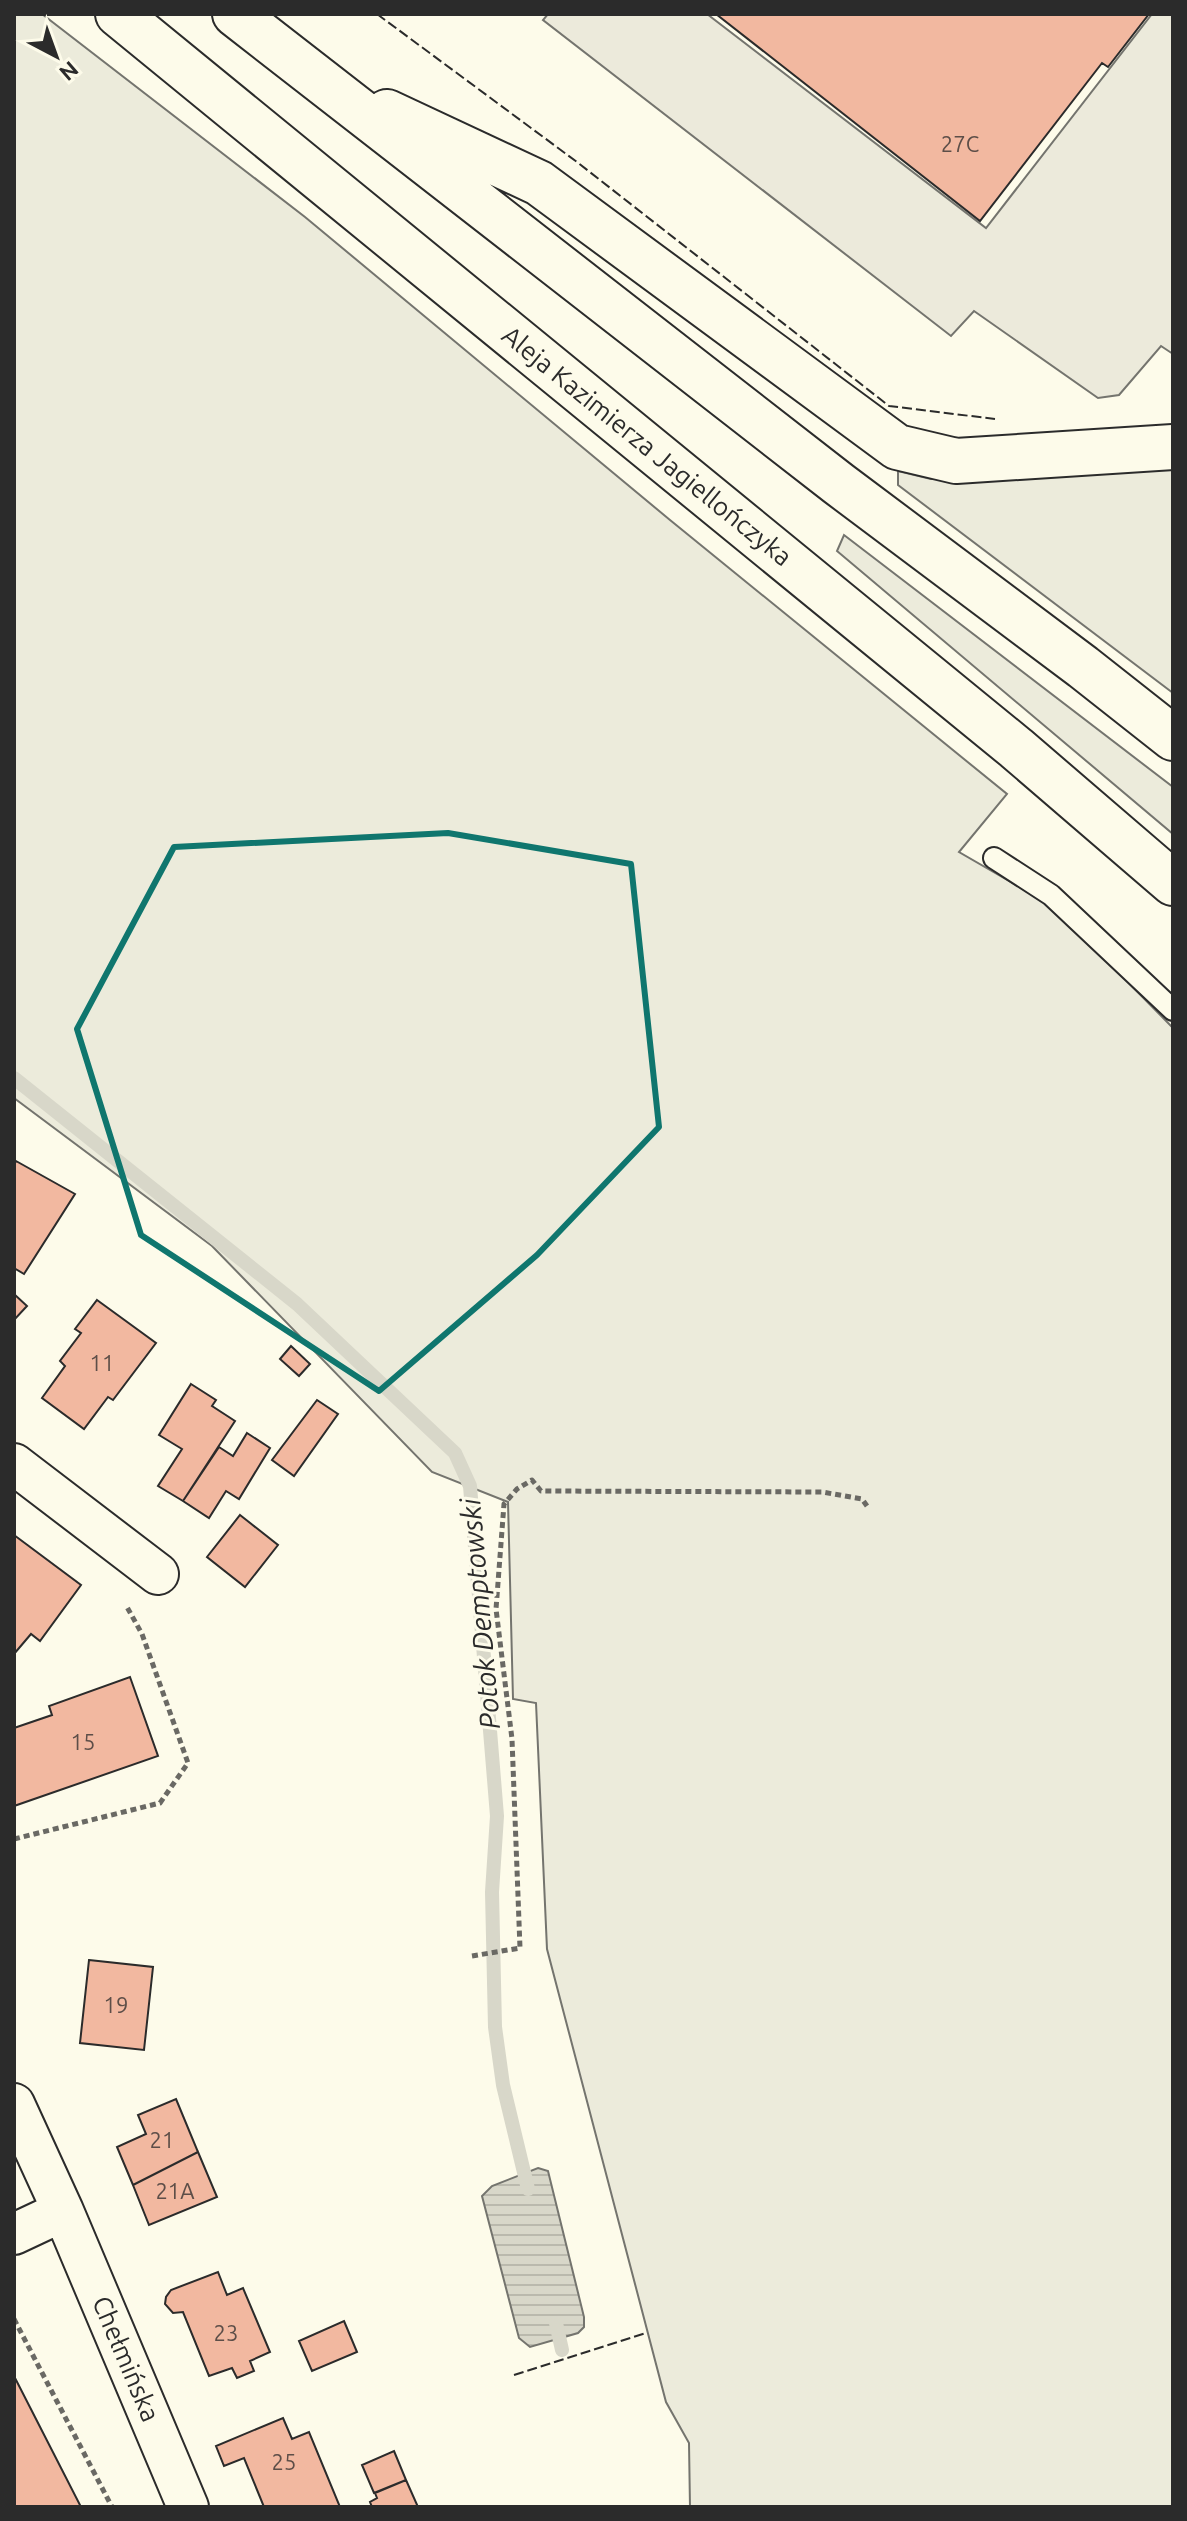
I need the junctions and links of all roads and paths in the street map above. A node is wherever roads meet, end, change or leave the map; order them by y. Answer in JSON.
{"nodes":[{"id":1,"x":118,"y":14,"type":"edge"},
{"id":2,"x":235,"y":14,"type":"edge"},
{"id":3,"x":313,"y":77,"type":"junction"},
{"id":4,"x":1173,"y":447,"type":"edge"},
{"id":5,"x":1173,"y":738,"type":"edge"},
{"id":6,"x":994,"y":858,"type":"dead end"},
{"id":7,"x":1173,"y":883,"type":"edge"},
{"id":8,"x":1173,"y":1010,"type":"edge"},
{"id":9,"x":14,"y":1464,"type":"edge"},
{"id":10,"x":867,"y":1506,"type":"dead end"},
{"id":11,"x":158,"y":1574,"type":"joint"},
{"id":12,"x":14,"y":1839,"type":"edge"},
{"id":13,"x":472,"y":1956,"type":"dead end"},
{"id":14,"x":14,"y":2104,"type":"edge"},
{"id":15,"x":63,"y":2211,"type":"junction"},
{"id":16,"x":14,"y":2234,"type":"edge"},
{"id":17,"x":14,"y":2319,"type":"edge"},
{"id":18,"x":112,"y":2507,"type":"edge"},
{"id":19,"x":188,"y":2507,"type":"edge"}],
"edges":[{"from":1,"to":7,"type":"highway","name":"Aleja Kazimierza Jagiellończyka"},
{"from":2,"to":3,"type":"highway"},
{"from":3,"to":4,"type":"highway"},
{"from":3,"to":5,"type":"highway"},
{"from":6,"to":8,"type":"lane"},
{"from":9,"to":11,"type":"street"},
{"from":10,"to":13,"type":"path"},
{"from":11,"to":12,"type":"path"},
{"from":14,"to":15,"type":"street","name":"Chełmińska"},
{"from":15,"to":16,"type":"street"},
{"from":15,"to":19,"type":"street","name":"Chełmińska"},
{"from":17,"to":18,"type":"path"}]}
